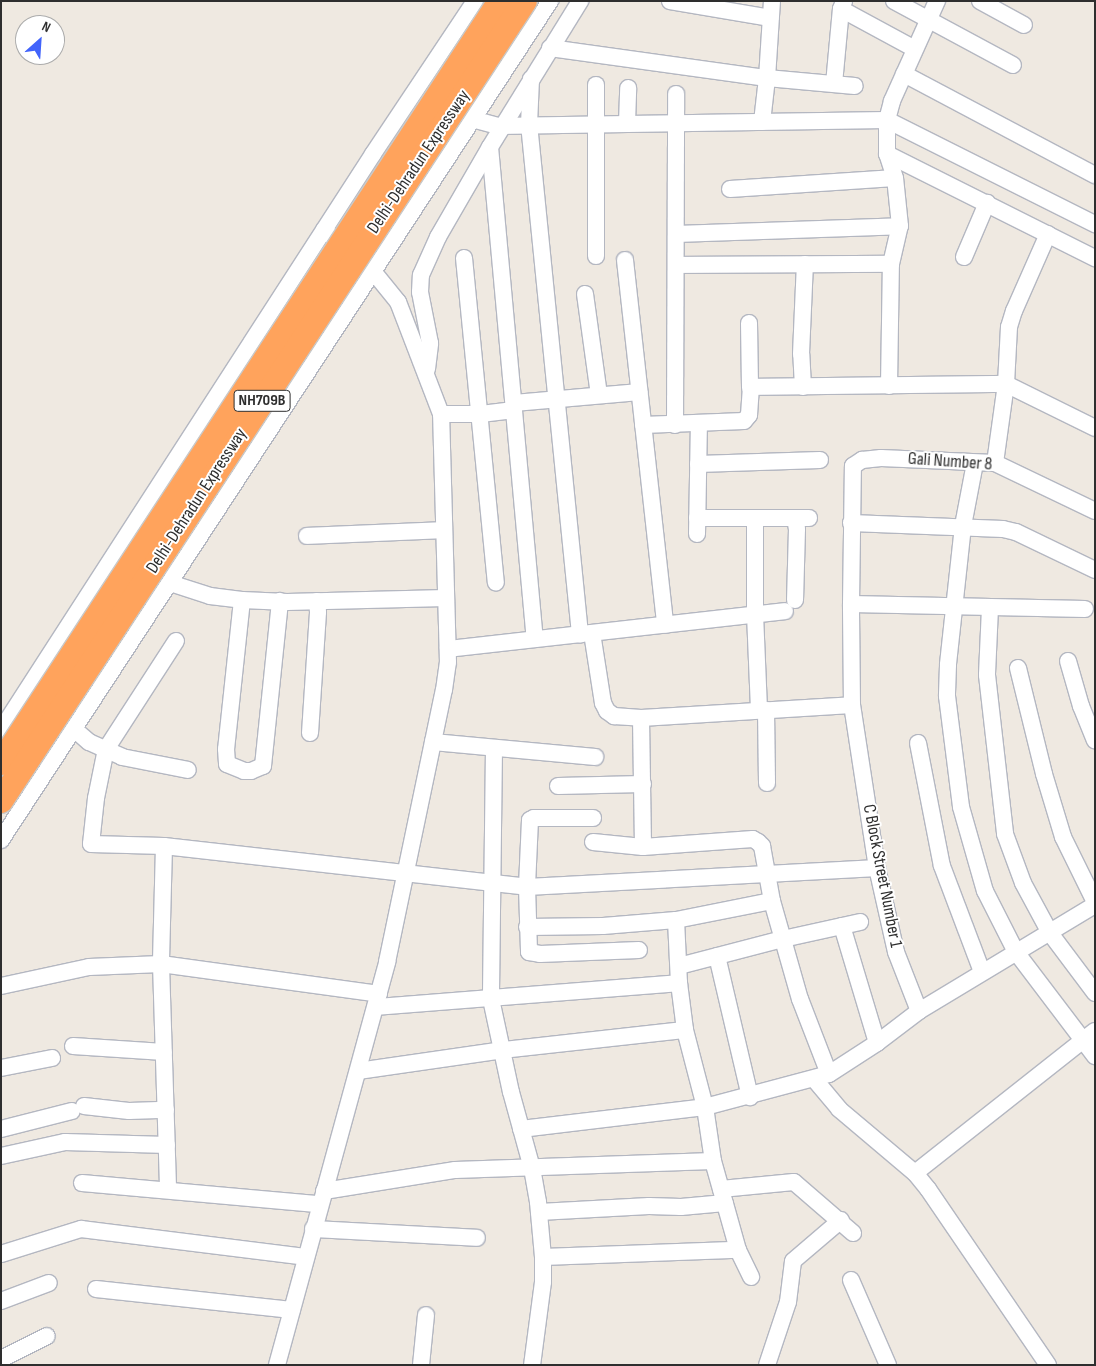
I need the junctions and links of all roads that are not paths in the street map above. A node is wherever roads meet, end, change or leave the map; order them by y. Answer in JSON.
{"nodes":[{"id":1,"x":475,"y":1,"type":"edge"},
{"id":2,"x":500,"y":1,"type":"edge"},
{"id":3,"x":525,"y":1,"type":"edge"},
{"id":4,"x":550,"y":1,"type":"edge"},
{"id":5,"x":580,"y":1,"type":"edge"},
{"id":6,"x":670,"y":1,"type":"edge"},
{"id":7,"x":772,"y":1,"type":"edge"},
{"id":8,"x":894,"y":1,"type":"edge"},
{"id":9,"x":937,"y":1,"type":"edge"},
{"id":10,"x":980,"y":1,"type":"edge"},
{"id":11,"x":842,"y":5,"type":"edge"},
{"id":12,"x":772,"y":18,"type":"junction"},
{"id":13,"x":928,"y":20,"type":"junction"},
{"id":14,"x":1024,"y":25,"type":"dead end"},
{"id":15,"x":550,"y":48,"type":"junction"},
{"id":16,"x":916,"y":49,"type":"junction"},
{"id":17,"x":1013,"y":65,"type":"dead end"},
{"id":18,"x":904,"y":74,"type":"junction"},
{"id":19,"x":767,"y":78,"type":"junction"},
{"id":20,"x":531,"y":79,"type":"junction"},
{"id":21,"x":834,"y":84,"type":"junction"},
{"id":22,"x":596,"y":85,"type":"dead end"},
{"id":23,"x":855,"y":86,"type":"dead end"},
{"id":24,"x":628,"y":88,"type":"dead end"},
{"id":25,"x":676,"y":94,"type":"dead end"},
{"id":26,"x":887,"y":120,"type":"junction"},
{"id":27,"x":677,"y":122,"type":"junction"},
{"id":28,"x":762,"y":122,"type":"junction"},
{"id":29,"x":595,"y":123,"type":"junction"},
{"id":30,"x":627,"y":123,"type":"junction"},
{"id":31,"x":489,"y":124,"type":"junction"},
{"id":32,"x":529,"y":124,"type":"junction"},
{"id":33,"x":490,"y":146,"type":"junction"},
{"id":34,"x":887,"y":154,"type":"junction"},
{"id":35,"x":1095,"y":175,"type":"edge"},
{"id":36,"x":895,"y":178,"type":"junction"},
{"id":37,"x":730,"y":189,"type":"dead end"},
{"id":38,"x":987,"y":203,"type":"junction"},
{"id":39,"x":1095,"y":224,"type":"edge"},
{"id":40,"x":900,"y":226,"type":"junction"},
{"id":41,"x":324,"y":230,"type":"junction"},
{"id":42,"x":676,"y":234,"type":"junction"},
{"id":43,"x":1048,"y":234,"type":"junction"},
{"id":44,"x":596,"y":256,"type":"dead end"},
{"id":45,"x":964,"y":257,"type":"dead end"},
{"id":46,"x":464,"y":258,"type":"dead end"},
{"id":47,"x":1095,"y":258,"type":"edge"},
{"id":48,"x":625,"y":260,"type":"dead end"},
{"id":49,"x":805,"y":264,"type":"junction"},
{"id":50,"x":891,"y":264,"type":"junction"},
{"id":51,"x":676,"y":265,"type":"junction"},
{"id":52,"x":378,"y":277,"type":"junction"},
{"id":53,"x":584,"y":294,"type":"dead end"},
{"id":54,"x":749,"y":323,"type":"dead end"},
{"id":55,"x":426,"y":374,"type":"junction"},
{"id":56,"x":1006,"y":384,"type":"junction"},
{"id":57,"x":889,"y":386,"type":"junction"},
{"id":58,"x":803,"y":387,"type":"junction"},
{"id":59,"x":750,"y":388,"type":"junction"},
{"id":60,"x":640,"y":392,"type":"junction"},
{"id":61,"x":599,"y":396,"type":"junction"},
{"id":62,"x":556,"y":399,"type":"junction"},
{"id":63,"x":514,"y":407,"type":"junction"},
{"id":64,"x":441,"y":414,"type":"junction"},
{"id":65,"x":480,"y":414,"type":"junction"},
{"id":66,"x":699,"y":424,"type":"junction"},
{"id":67,"x":643,"y":425,"type":"junction"},
{"id":68,"x":675,"y":425,"type":"junction"},
{"id":69,"x":1095,"y":428,"type":"edge"},
{"id":70,"x":820,"y":460,"type":"dead end"},
{"id":71,"x":856,"y":462,"type":"joint"},
{"id":72,"x":975,"y":463,"type":"junction"},
{"id":73,"x":995,"y":463,"type":"junction"},
{"id":74,"x":698,"y":464,"type":"junction"},
{"id":75,"x":1095,"y":511,"type":"edge"},
{"id":76,"x":755,"y":518,"type":"junction"},
{"id":77,"x":851,"y":524,"type":"junction"},
{"id":78,"x":964,"y":526,"type":"junction"},
{"id":79,"x":444,"y":530,"type":"junction"},
{"id":80,"x":307,"y":536,"type":"dead end"},
{"id":81,"x":1095,"y":570,"type":"edge"},
{"id":82,"x":496,"y":582,"type":"dead end"},
{"id":83,"x":174,"y":584,"type":"junction"},
{"id":84,"x":446,"y":598,"type":"junction"},
{"id":85,"x":242,"y":600,"type":"junction"},
{"id":86,"x":280,"y":601,"type":"junction"},
{"id":87,"x":316,"y":601,"type":"junction"},
{"id":88,"x":851,"y":604,"type":"junction"},
{"id":89,"x":953,"y":607,"type":"junction"},
{"id":90,"x":990,"y":608,"type":"junction"},
{"id":91,"x":1085,"y":610,"type":"dead end"},
{"id":92,"x":755,"y":614,"type":"junction"},
{"id":93,"x":665,"y":624,"type":"junction"},
{"id":94,"x":586,"y":633,"type":"junction"},
{"id":95,"x":535,"y":639,"type":"junction"},
{"id":96,"x":176,"y":641,"type":"dead end"},
{"id":97,"x":448,"y":649,"type":"junction"},
{"id":98,"x":1068,"y":662,"type":"dead end"},
{"id":99,"x":1018,"y":668,"type":"dead end"},
{"id":100,"x":852,"y":705,"type":"junction"},
{"id":101,"x":763,"y":710,"type":"junction"},
{"id":102,"x":641,"y":718,"type":"junction"},
{"id":103,"x":74,"y":729,"type":"junction"},
{"id":104,"x":1,"y":730,"type":"edge"},
{"id":105,"x":310,"y":733,"type":"dead end"},
{"id":106,"x":1095,"y":740,"type":"edge"},
{"id":107,"x":434,"y":742,"type":"junction"},
{"id":108,"x":918,"y":743,"type":"dead end"},
{"id":109,"x":99,"y":746,"type":"junction"},
{"id":110,"x":494,"y":748,"type":"junction"},
{"id":111,"x":595,"y":757,"type":"dead end"},
{"id":112,"x":1,"y":763,"type":"edge"},
{"id":113,"x":188,"y":770,"type":"dead end"},
{"id":114,"x":768,"y":783,"type":"dead end"},
{"id":115,"x":643,"y":784,"type":"junction"},
{"id":116,"x":558,"y":786,"type":"dead end"},
{"id":117,"x":1,"y":801,"type":"edge"},
{"id":118,"x":593,"y":818,"type":"dead end"},
{"id":119,"x":1,"y":840,"type":"edge"},
{"id":120,"x":593,"y":842,"type":"dead end"},
{"id":121,"x":164,"y":846,"type":"junction"},
{"id":122,"x":643,"y":847,"type":"junction"},
{"id":123,"x":877,"y":868,"type":"junction"},
{"id":124,"x":406,"y":874,"type":"junction"},
{"id":125,"x":767,"y":874,"type":"junction"},
{"id":126,"x":492,"y":884,"type":"junction"},
{"id":127,"x":527,"y":888,"type":"junction"},
{"id":128,"x":772,"y":900,"type":"junction"},
{"id":129,"x":1095,"y":904,"type":"edge"},
{"id":130,"x":676,"y":920,"type":"junction"},
{"id":131,"x":860,"y":922,"type":"dead end"},
{"id":132,"x":842,"y":926,"type":"junction"},
{"id":133,"x":527,"y":927,"type":"junction"},
{"id":134,"x":1050,"y":933,"type":"junction"},
{"id":135,"x":783,"y":939,"type":"junction"},
{"id":136,"x":639,"y":950,"type":"dead end"},
{"id":137,"x":1016,"y":952,"type":"junction"},
{"id":138,"x":716,"y":956,"type":"junction"},
{"id":139,"x":161,"y":964,"type":"junction"},
{"id":140,"x":679,"y":966,"type":"junction"},
{"id":141,"x":982,"y":972,"type":"junction"},
{"id":142,"x":679,"y":983,"type":"junction"},
{"id":143,"x":1,"y":986,"type":"edge"},
{"id":144,"x":1095,"y":993,"type":"edge"},
{"id":145,"x":491,"y":999,"type":"junction"},
{"id":146,"x":377,"y":1001,"type":"junction"},
{"id":147,"x":919,"y":1011,"type":"junction"},
{"id":148,"x":685,"y":1030,"type":"junction"},
{"id":149,"x":1095,"y":1030,"type":"edge"},
{"id":150,"x":1082,"y":1041,"type":"junction"},
{"id":151,"x":877,"y":1043,"type":"junction"},
{"id":152,"x":73,"y":1046,"type":"dead end"},
{"id":153,"x":503,"y":1050,"type":"junction"},
{"id":154,"x":164,"y":1052,"type":"junction"},
{"id":155,"x":1095,"y":1056,"type":"edge"},
{"id":156,"x":52,"y":1058,"type":"dead end"},
{"id":157,"x":1,"y":1068,"type":"edge"},
{"id":158,"x":358,"y":1071,"type":"junction"},
{"id":159,"x":822,"y":1077,"type":"junction"},
{"id":160,"x":750,"y":1097,"type":"junction"},
{"id":161,"x":705,"y":1107,"type":"junction"},
{"id":162,"x":166,"y":1110,"type":"junction"},
{"id":163,"x":1,"y":1129,"type":"edge"},
{"id":164,"x":521,"y":1129,"type":"junction"},
{"id":165,"x":167,"y":1145,"type":"junction"},
{"id":166,"x":1,"y":1156,"type":"edge"},
{"id":167,"x":713,"y":1161,"type":"junction"},
{"id":168,"x":532,"y":1168,"type":"junction"},
{"id":169,"x":915,"y":1173,"type":"junction"},
{"id":170,"x":82,"y":1183,"type":"dead end"},
{"id":171,"x":168,"y":1190,"type":"junction"},
{"id":172,"x":723,"y":1196,"type":"junction"},
{"id":173,"x":321,"y":1198,"type":"junction"},
{"id":174,"x":539,"y":1212,"type":"junction"},
{"id":175,"x":841,"y":1220,"type":"junction"},
{"id":176,"x":313,"y":1229,"type":"junction"},
{"id":177,"x":853,"y":1232,"type":"dead end"},
{"id":178,"x":477,"y":1238,"type":"dead end"},
{"id":179,"x":738,"y":1250,"type":"junction"},
{"id":180,"x":2,"y":1251,"type":"edge"},
{"id":181,"x":305,"y":1257,"type":"junction"},
{"id":182,"x":543,"y":1257,"type":"junction"},
{"id":183,"x":751,"y":1277,"type":"dead end"},
{"id":184,"x":851,"y":1280,"type":"dead end"},
{"id":185,"x":49,"y":1283,"type":"dead end"},
{"id":186,"x":96,"y":1289,"type":"dead end"},
{"id":187,"x":1,"y":1301,"type":"edge"},
{"id":188,"x":292,"y":1310,"type":"junction"},
{"id":189,"x":426,"y":1315,"type":"dead end"},
{"id":190,"x":47,"y":1336,"type":"dead end"},
{"id":191,"x":1,"y":1359,"type":"edge"},
{"id":192,"x":277,"y":1365,"type":"edge"},
{"id":193,"x":421,"y":1365,"type":"edge"},
{"id":194,"x":532,"y":1365,"type":"edge"},
{"id":195,"x":767,"y":1365,"type":"edge"},
{"id":196,"x":888,"y":1365,"type":"edge"},
{"id":197,"x":1048,"y":1365,"type":"edge"}],
"edges":[{"from":1,"to":41,"type":"street"},
{"from":2,"to":112,"type":"highway","name":"Delhi-Dehradun Expressway","number":"NH709B","bridge":true},
{"from":3,"to":117,"type":"highway","name":"Delhi-Dehradun Expressway","number":"NH709B","bridge":true},
{"from":4,"to":31,"type":"street"},
{"from":5,"to":15,"type":"street"},
{"from":6,"to":12,"type":"street"},
{"from":7,"to":12,"type":"street"},
{"from":8,"to":13,"type":"street"},
{"from":9,"to":13,"type":"street"},
{"from":10,"to":14,"type":"street"},
{"from":11,"to":16,"type":"street"},
{"from":11,"to":21,"type":"street"},
{"from":12,"to":19,"type":"street"},
{"from":13,"to":16,"type":"street"},
{"from":13,"to":17,"type":"street"},
{"from":15,"to":19,"type":"street"},
{"from":15,"to":20,"type":"street"},
{"from":16,"to":18,"type":"street"},
{"from":18,"to":26,"type":"street"},
{"from":18,"to":35,"type":"street"},
{"from":19,"to":21,"type":"street"},
{"from":19,"to":28,"type":"street"},
{"from":20,"to":31,"type":"street"},
{"from":20,"to":32,"type":"street"},
{"from":21,"to":23,"type":"street"},
{"from":22,"to":29,"type":"street"},
{"from":24,"to":30,"type":"street"},
{"from":25,"to":27,"type":"street"},
{"from":26,"to":28,"type":"street"},
{"from":26,"to":34,"type":"street"},
{"from":26,"to":39,"type":"street"},
{"from":27,"to":28,"type":"street"},
{"from":27,"to":30,"type":"street"},
{"from":27,"to":42,"type":"street"},
{"from":29,"to":30,"type":"street"},
{"from":29,"to":32,"type":"street"},
{"from":29,"to":44,"type":"street"},
{"from":31,"to":32,"type":"street"},
{"from":31,"to":33,"type":"street"},
{"from":31,"to":52,"type":"street"},
{"from":32,"to":62,"type":"street"},
{"from":33,"to":55,"type":"street"},
{"from":33,"to":63,"type":"street"},
{"from":34,"to":36,"type":"street"},
{"from":34,"to":38,"type":"street"},
{"from":36,"to":37,"type":"street"},
{"from":36,"to":40,"type":"street"},
{"from":38,"to":43,"type":"street"},
{"from":38,"to":45,"type":"street"},
{"from":40,"to":42,"type":"street"},
{"from":40,"to":50,"type":"street"},
{"from":41,"to":52,"type":"street"},
{"from":41,"to":104,"type":"street"},
{"from":42,"to":51,"type":"street"},
{"from":43,"to":47,"type":"street"},
{"from":43,"to":56,"type":"street"},
{"from":46,"to":65,"type":"street"},
{"from":48,"to":60,"type":"street"},
{"from":49,"to":50,"type":"street"},
{"from":49,"to":51,"type":"street"},
{"from":49,"to":58,"type":"street"},
{"from":50,"to":57,"type":"street"},
{"from":51,"to":68,"type":"street"},
{"from":52,"to":55,"type":"street"},
{"from":52,"to":83,"type":"street"},
{"from":53,"to":61,"type":"street"},
{"from":54,"to":59,"type":"street"},
{"from":55,"to":64,"type":"street"},
{"from":56,"to":57,"type":"street"},
{"from":56,"to":69,"type":"street"},
{"from":56,"to":73,"type":"street"},
{"from":57,"to":58,"type":"street"},
{"from":58,"to":59,"type":"street"},
{"from":59,"to":66,"type":"street"},
{"from":60,"to":61,"type":"street"},
{"from":60,"to":67,"type":"street"},
{"from":61,"to":62,"type":"street"},
{"from":62,"to":63,"type":"street"},
{"from":62,"to":94,"type":"street"},
{"from":63,"to":65,"type":"street"},
{"from":63,"to":95,"type":"street"},
{"from":64,"to":65,"type":"street"},
{"from":64,"to":79,"type":"street"},
{"from":65,"to":82,"type":"street"},
{"from":66,"to":68,"type":"street"},
{"from":66,"to":74,"type":"street"},
{"from":67,"to":68,"type":"street"},
{"from":67,"to":93,"type":"street"},
{"from":70,"to":74,"type":"street"},
{"from":71,"to":72,"type":"street","name":"Gali Number 8"},
{"from":71,"to":77,"type":"street","name":"C Block Street Number 1"},
{"from":72,"to":73,"type":"street","name":"Gali Number 8"},
{"from":72,"to":78,"type":"street"},
{"from":73,"to":75,"type":"street","name":"Gali Number 8"},
{"from":74,"to":76,"type":"street"},
{"from":76,"to":92,"type":"street"},
{"from":76,"to":92,"type":"street"},
{"from":77,"to":78,"type":"street"},
{"from":77,"to":88,"type":"street","name":"C Block Street Number 1"},
{"from":78,"to":81,"type":"street"},
{"from":78,"to":89,"type":"street"},
{"from":79,"to":80,"type":"street"},
{"from":79,"to":84,"type":"street"},
{"from":83,"to":85,"type":"street"},
{"from":83,"to":103,"type":"street"},
{"from":84,"to":87,"type":"street"},
{"from":84,"to":97,"type":"street"},
{"from":85,"to":86,"type":"street"},
{"from":85,"to":86,"type":"street"},
{"from":86,"to":87,"type":"street"},
{"from":87,"to":105,"type":"street"},
{"from":88,"to":89,"type":"street"},
{"from":88,"to":100,"type":"street","name":"C Block Street Number 1"},
{"from":89,"to":90,"type":"street"},
{"from":89,"to":137,"type":"street"},
{"from":90,"to":91,"type":"street"},
{"from":90,"to":134,"type":"street"},
{"from":92,"to":93,"type":"street"},
{"from":92,"to":101,"type":"street"},
{"from":93,"to":94,"type":"street"},
{"from":94,"to":95,"type":"street"},
{"from":94,"to":102,"type":"street"},
{"from":95,"to":97,"type":"street"},
{"from":96,"to":109,"type":"street"},
{"from":97,"to":107,"type":"street"},
{"from":98,"to":106,"type":"street"},
{"from":99,"to":129,"type":"street"},
{"from":100,"to":101,"type":"street"},
{"from":100,"to":123,"type":"street","name":"C Block Street Number 1"},
{"from":101,"to":102,"type":"street"},
{"from":101,"to":114,"type":"street"},
{"from":102,"to":115,"type":"street"},
{"from":103,"to":109,"type":"street"},
{"from":103,"to":119,"type":"street"},
{"from":107,"to":110,"type":"street"},
{"from":107,"to":124,"type":"street"},
{"from":108,"to":141,"type":"street"},
{"from":109,"to":113,"type":"street"},
{"from":109,"to":121,"type":"street"},
{"from":110,"to":111,"type":"street"},
{"from":110,"to":126,"type":"street"},
{"from":115,"to":116,"type":"street"},
{"from":115,"to":122,"type":"street"},
{"from":118,"to":127,"type":"street"},
{"from":120,"to":122,"type":"street"},
{"from":121,"to":124,"type":"street"},
{"from":121,"to":139,"type":"street"},
{"from":122,"to":125,"type":"street"},
{"from":123,"to":125,"type":"street"},
{"from":123,"to":147,"type":"street","name":"C Block Street Number 1"},
{"from":124,"to":126,"type":"street"},
{"from":124,"to":146,"type":"street"},
{"from":125,"to":127,"type":"street"},
{"from":125,"to":128,"type":"street"},
{"from":126,"to":127,"type":"street"},
{"from":126,"to":145,"type":"street"},
{"from":127,"to":133,"type":"street"},
{"from":128,"to":130,"type":"street"},
{"from":128,"to":135,"type":"street"},
{"from":129,"to":134,"type":"street"},
{"from":130,"to":133,"type":"street"},
{"from":130,"to":140,"type":"street"},
{"from":131,"to":132,"type":"street"},
{"from":132,"to":135,"type":"street"},
{"from":132,"to":151,"type":"street"},
{"from":133,"to":136,"type":"street"},
{"from":134,"to":137,"type":"street"},
{"from":134,"to":144,"type":"street"},
{"from":135,"to":138,"type":"street"},
{"from":135,"to":159,"type":"street"},
{"from":137,"to":141,"type":"street"},
{"from":137,"to":150,"type":"street"},
{"from":138,"to":140,"type":"street"},
{"from":138,"to":160,"type":"street"},
{"from":139,"to":143,"type":"street"},
{"from":139,"to":146,"type":"street"},
{"from":139,"to":154,"type":"street"},
{"from":140,"to":142,"type":"street"},
{"from":141,"to":147,"type":"street"},
{"from":142,"to":145,"type":"street"},
{"from":142,"to":148,"type":"street"},
{"from":145,"to":146,"type":"street"},
{"from":145,"to":153,"type":"street"},
{"from":146,"to":158,"type":"street"},
{"from":147,"to":151,"type":"street"},
{"from":148,"to":153,"type":"street"},
{"from":148,"to":161,"type":"street"},
{"from":149,"to":150,"type":"street"},
{"from":150,"to":155,"type":"street"},
{"from":150,"to":169,"type":"street"},
{"from":151,"to":159,"type":"street"},
{"from":152,"to":154,"type":"street"},
{"from":153,"to":158,"type":"street"},
{"from":153,"to":164,"type":"street"},
{"from":154,"to":162,"type":"street"},
{"from":156,"to":157,"type":"street"},
{"from":158,"to":173,"type":"street"},
{"from":159,"to":160,"type":"street"},
{"from":159,"to":169,"type":"street"},
{"from":160,"to":161,"type":"street"},
{"from":161,"to":164,"type":"street"},
{"from":161,"to":167,"type":"street"},
{"from":162,"to":163,"type":"street"},
{"from":162,"to":165,"type":"street"},
{"from":164,"to":168,"type":"street"},
{"from":165,"to":166,"type":"street"},
{"from":165,"to":171,"type":"street"},
{"from":167,"to":168,"type":"street"},
{"from":167,"to":172,"type":"street"},
{"from":168,"to":173,"type":"street"},
{"from":168,"to":174,"type":"street"},
{"from":169,"to":197,"type":"street"},
{"from":170,"to":171,"type":"street"},
{"from":171,"to":173,"type":"street"},
{"from":172,"to":174,"type":"street"},
{"from":172,"to":175,"type":"street"},
{"from":172,"to":179,"type":"street"},
{"from":173,"to":176,"type":"street"},
{"from":174,"to":182,"type":"street"},
{"from":175,"to":177,"type":"street"},
{"from":175,"to":195,"type":"street"},
{"from":176,"to":178,"type":"street"},
{"from":176,"to":181,"type":"street"},
{"from":179,"to":182,"type":"street"},
{"from":179,"to":183,"type":"street"},
{"from":180,"to":181,"type":"street"},
{"from":181,"to":188,"type":"street"},
{"from":182,"to":194,"type":"street"},
{"from":184,"to":196,"type":"street"},
{"from":185,"to":187,"type":"street"},
{"from":186,"to":188,"type":"street"},
{"from":188,"to":192,"type":"street"},
{"from":189,"to":193,"type":"street"},
{"from":190,"to":191,"type":"street"}]}
